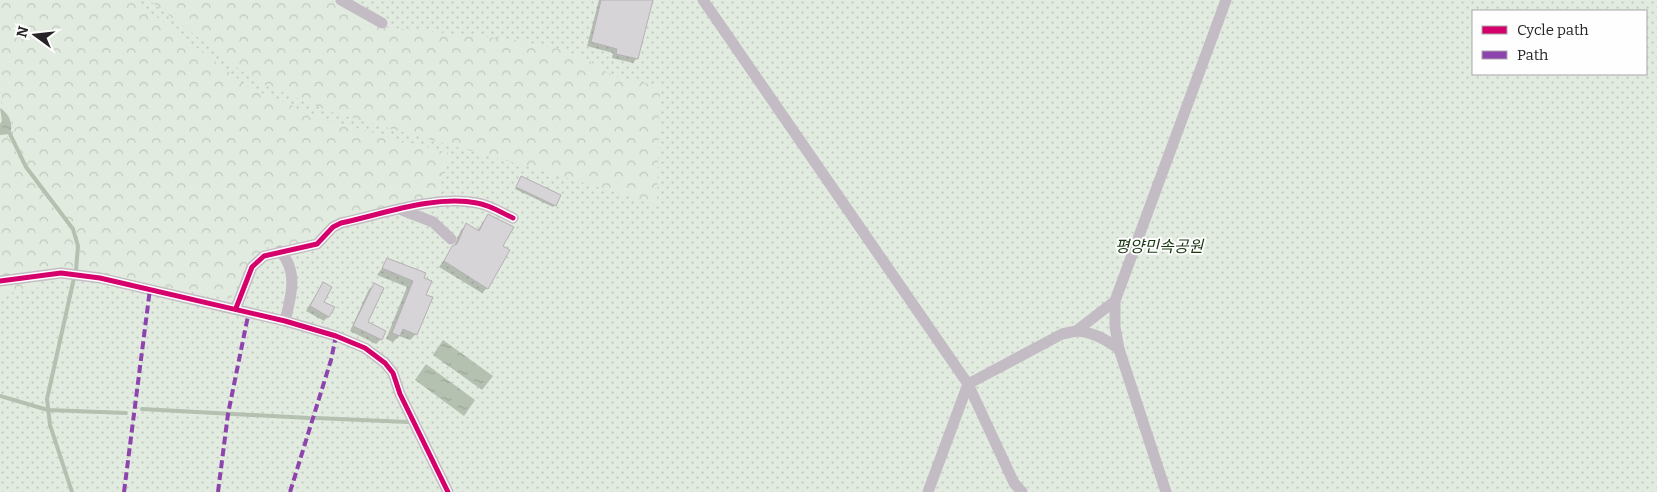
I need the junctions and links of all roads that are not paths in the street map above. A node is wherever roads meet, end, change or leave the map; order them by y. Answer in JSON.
{"nodes":[{"id":1,"x":341,"y":0,"type":"edge"},
{"id":2,"x":703,"y":0,"type":"edge"},
{"id":3,"x":1226,"y":0,"type":"edge"},
{"id":4,"x":382,"y":23,"type":"dead end"},
{"id":5,"x":400,"y":210,"type":"junction"},
{"id":6,"x":513,"y":218,"type":"dead end"},
{"id":7,"x":451,"y":239,"type":"dead end"},
{"id":8,"x":280,"y":251,"type":"junction"},
{"id":9,"x":0,"y":281,"type":"edge"},
{"id":10,"x":1115,"y":302,"type":"junction"},
{"id":11,"x":236,"y":308,"type":"junction"},
{"id":12,"x":285,"y":321,"type":"junction"},
{"id":13,"x":1076,"y":331,"type":"junction"},
{"id":14,"x":1119,"y":349,"type":"junction"},
{"id":15,"x":968,"y":384,"type":"junction"},
{"id":16,"x":448,"y":492,"type":"edge"},
{"id":17,"x":928,"y":492,"type":"edge"},
{"id":18,"x":1022,"y":492,"type":"edge"},
{"id":19,"x":1166,"y":492,"type":"edge"}],
"edges":[{"from":1,"to":4,"type":"street"},
{"from":2,"to":15,"type":"street"},
{"from":3,"to":10,"type":"street"},
{"from":5,"to":6,"type":"street"},
{"from":5,"to":7,"type":"street"},
{"from":5,"to":8,"type":"street"},
{"from":8,"to":11,"type":"street"},
{"from":8,"to":12,"type":"street"},
{"from":9,"to":11,"type":"street"},
{"from":10,"to":13,"type":"street"},
{"from":10,"to":14,"type":"street"},
{"from":11,"to":12,"type":"street"},
{"from":12,"to":16,"type":"street"},
{"from":13,"to":14,"type":"street"},
{"from":13,"to":15,"type":"street"},
{"from":14,"to":19,"type":"street"},
{"from":15,"to":17,"type":"street"},
{"from":15,"to":18,"type":"street"}]}
